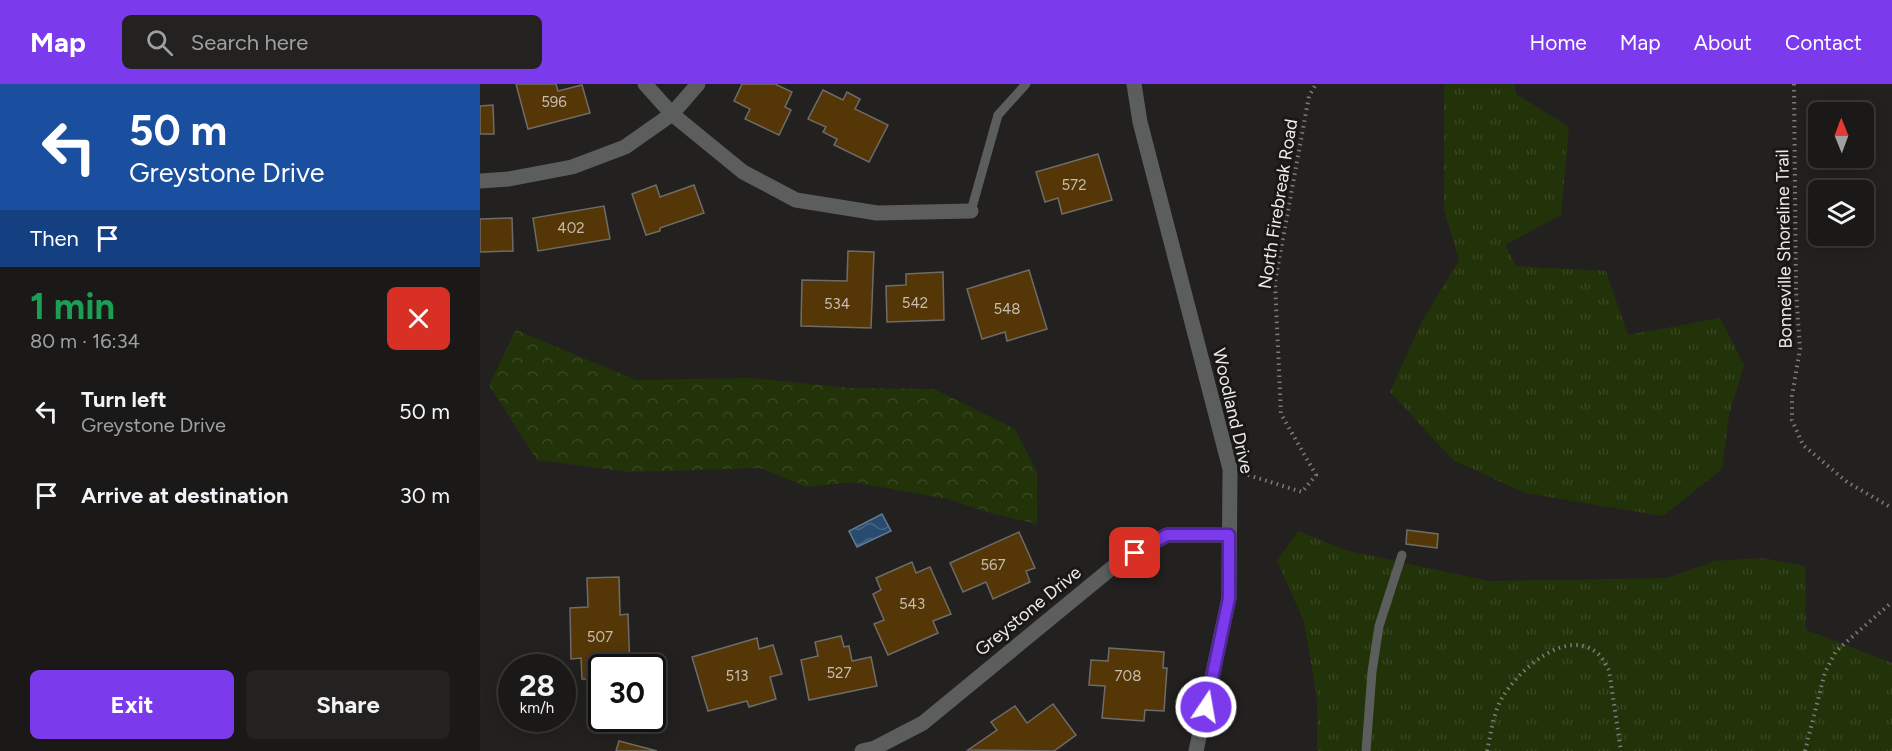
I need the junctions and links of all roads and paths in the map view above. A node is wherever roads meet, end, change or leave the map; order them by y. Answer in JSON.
{"nodes":[{"id":1,"x":645,"y":84,"type":"edge"},
{"id":2,"x":698,"y":84,"type":"edge"},
{"id":3,"x":1026,"y":84,"type":"edge"},
{"id":4,"x":1134,"y":84,"type":"edge"},
{"id":5,"x":1316,"y":84,"type":"edge"},
{"id":6,"x":1794,"y":84,"type":"edge"},
{"id":7,"x":672,"y":114,"type":"junction"},
{"id":8,"x":480,"y":180,"type":"edge"},
{"id":9,"x":970,"y":211,"type":"joint"},
{"id":10,"x":1230,"y":470,"type":"junction"},
{"id":11,"x":1892,"y":508,"type":"edge"},
{"id":12,"x":1229,"y":535,"type":"junction"},
{"id":13,"x":1402,"y":555,"type":"dead end"},
{"id":14,"x":1892,"y":602,"type":"edge"},
{"id":15,"x":862,"y":751,"type":"edge"},
{"id":16,"x":1196,"y":751,"type":"edge"},
{"id":17,"x":1366,"y":751,"type":"edge"},
{"id":18,"x":1487,"y":751,"type":"edge"},
{"id":19,"x":1621,"y":751,"type":"edge"},
{"id":20,"x":1805,"y":751,"type":"edge"}],
"edges":[{"from":1,"to":7,"type":"street"},
{"from":2,"to":7,"type":"street"},
{"from":3,"to":9,"type":"lane"},
{"from":4,"to":10,"type":"street","name":"Woodland Drive"},
{"from":5,"to":10,"type":"path","name":"North Firebreak Road"},
{"from":6,"to":11,"type":"path","name":"Bonneville Shoreline Trail"},
{"from":7,"to":8,"type":"street"},
{"from":7,"to":9,"type":"street"},
{"from":10,"to":12,"type":"street","name":"Woodland Drive"},
{"from":12,"to":15,"type":"street","name":"Greystone Drive"},
{"from":12,"to":16,"type":"street","name":"Woodland Drive"},
{"from":13,"to":17,"type":"lane"},
{"from":14,"to":20,"type":"path"},
{"from":18,"to":19,"type":"path"}]}
